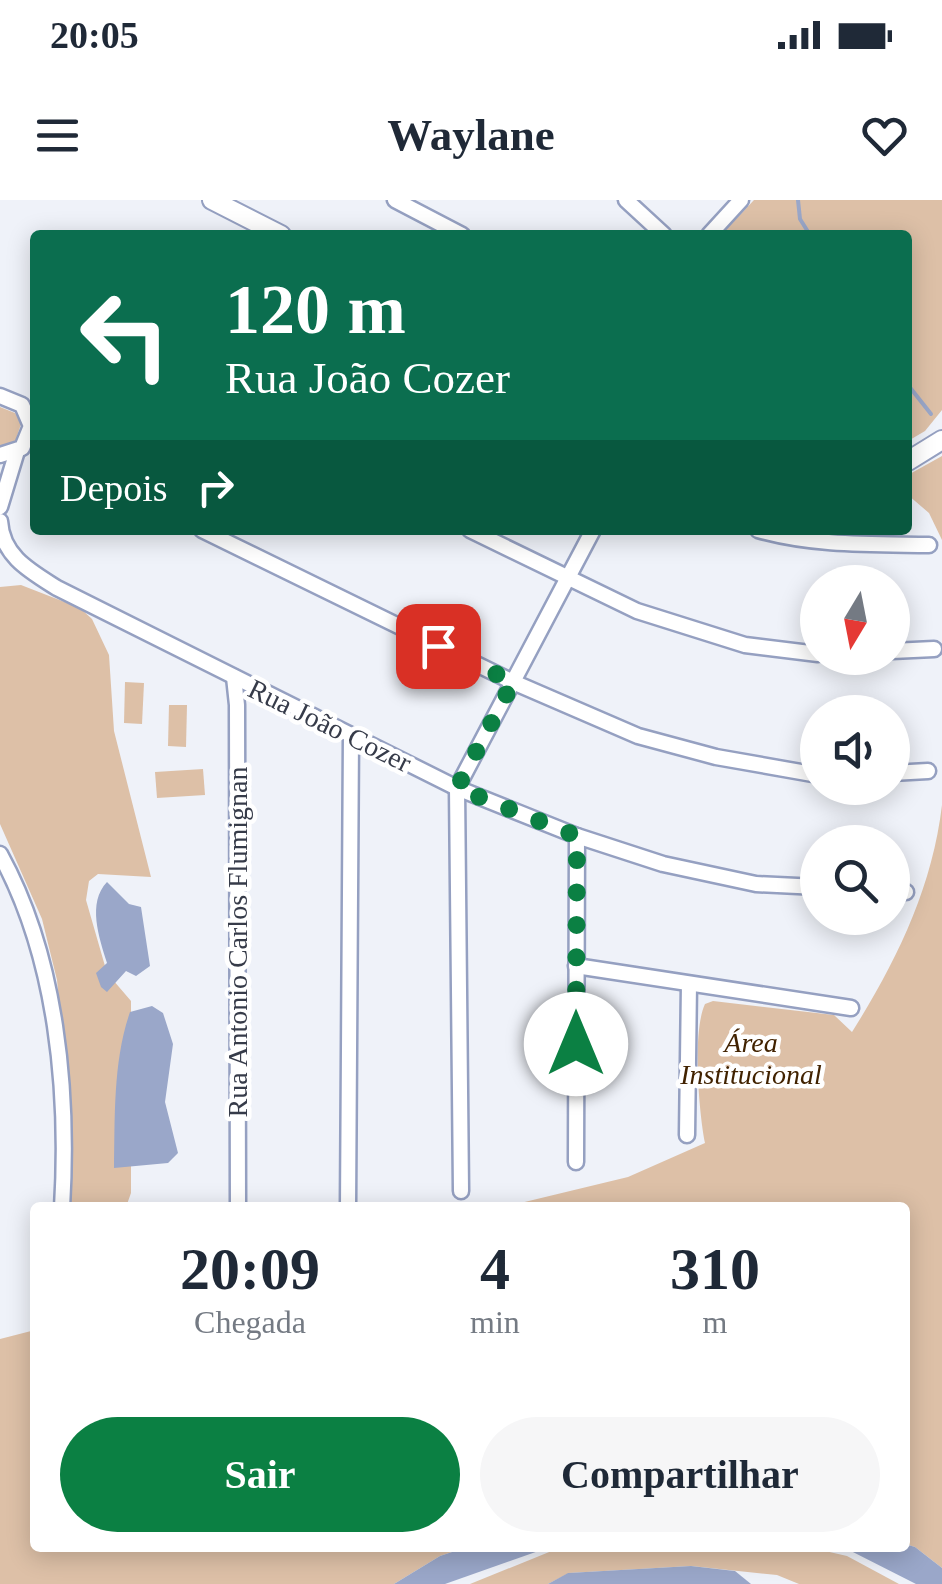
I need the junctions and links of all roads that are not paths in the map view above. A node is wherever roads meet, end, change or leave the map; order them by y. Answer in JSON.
{"nodes":[{"id":1,"x":212,"y":200,"type":"edge"},
{"id":2,"x":395,"y":200,"type":"edge"},
{"id":3,"x":626,"y":200,"type":"edge"},
{"id":4,"x":741,"y":200,"type":"edge"},
{"id":5,"x":271,"y":230,"type":"edge"},
{"id":6,"x":452,"y":230,"type":"edge"},
{"id":7,"x":659,"y":230,"type":"edge"},
{"id":8,"x":713,"y":230,"type":"edge"},
{"id":9,"x":0,"y":396,"type":"edge"},
{"id":10,"x":942,"y":440,"type":"edge"},
{"id":11,"x":17,"y":451,"type":"junction"},
{"id":12,"x":0,"y":455,"type":"edge"},
{"id":13,"x":912,"y":459,"type":"edge"},
{"id":14,"x":0,"y":506,"type":"edge"},
{"id":15,"x":0,"y":520,"type":"edge"},
{"id":16,"x":212,"y":535,"type":"edge"},
{"id":17,"x":480,"y":535,"type":"edge"},
{"id":18,"x":590,"y":535,"type":"edge"},
{"id":19,"x":776,"y":535,"type":"edge"},
{"id":20,"x":930,"y":544,"type":"dead end"},
{"id":21,"x":568,"y":578,"type":"junction"},
{"id":22,"x":934,"y":649,"type":"dead end"},
{"id":23,"x":910,"y":650,"type":"edge"},
{"id":24,"x":800,"y":652,"type":"edge"},
{"id":25,"x":234,"y":677,"type":"junction"},
{"id":26,"x":513,"y":682,"type":"junction"},
{"id":27,"x":351,"y":735,"type":"junction"},
{"id":28,"x":928,"y":771,"type":"dead end"},
{"id":29,"x":800,"y":772,"type":"edge"},
{"id":30,"x":910,"y":772,"type":"edge"},
{"id":31,"x":457,"y":788,"type":"junction"},
{"id":32,"x":577,"y":836,"type":"junction"},
{"id":33,"x":0,"y":854,"type":"edge"},
{"id":34,"x":800,"y":887,"type":"edge"},
{"id":35,"x":576,"y":966,"type":"junction"},
{"id":36,"x":688,"y":984,"type":"junction"},
{"id":37,"x":851,"y":1008,"type":"dead end"},
{"id":38,"x":687,"y":1135,"type":"dead end"},
{"id":39,"x":576,"y":1162,"type":"dead end"},
{"id":40,"x":461,"y":1192,"type":"dead end"},
{"id":41,"x":62,"y":1202,"type":"edge"},
{"id":42,"x":238,"y":1202,"type":"edge"},
{"id":43,"x":348,"y":1202,"type":"edge"}],
"edges":[{"from":1,"to":5,"type":"street"},
{"from":2,"to":6,"type":"street"},
{"from":3,"to":7,"type":"street"},
{"from":4,"to":8,"type":"street"},
{"from":9,"to":11,"type":"street"},
{"from":10,"to":13,"type":"street"},
{"from":11,"to":12,"type":"street"},
{"from":11,"to":14,"type":"street"},
{"from":15,"to":25,"type":"street","name":"Rua João Cozer"},
{"from":16,"to":26,"type":"street"},
{"from":17,"to":21,"type":"street"},
{"from":18,"to":21,"type":"street"},
{"from":19,"to":20,"type":"street"},
{"from":21,"to":24,"type":"street"},
{"from":21,"to":26,"type":"street"},
{"from":22,"to":23,"type":"street"},
{"from":25,"to":27,"type":"street","name":"Rua João Cozer"},
{"from":25,"to":42,"type":"street","name":"Rua Antonio Carlos Flumignan"},
{"from":26,"to":29,"type":"street"},
{"from":26,"to":31,"type":"street"},
{"from":27,"to":31,"type":"street","name":"Rua João Cozer"},
{"from":27,"to":43,"type":"street"},
{"from":28,"to":30,"type":"street"},
{"from":31,"to":32,"type":"street","name":"Rua João Cozer"},
{"from":31,"to":40,"type":"street"},
{"from":32,"to":34,"type":"street","name":"Rua João Cozer"},
{"from":32,"to":35,"type":"street"},
{"from":33,"to":41,"type":"street"},
{"from":35,"to":36,"type":"street"},
{"from":35,"to":39,"type":"street"},
{"from":36,"to":37,"type":"street"},
{"from":36,"to":38,"type":"street"}]}
